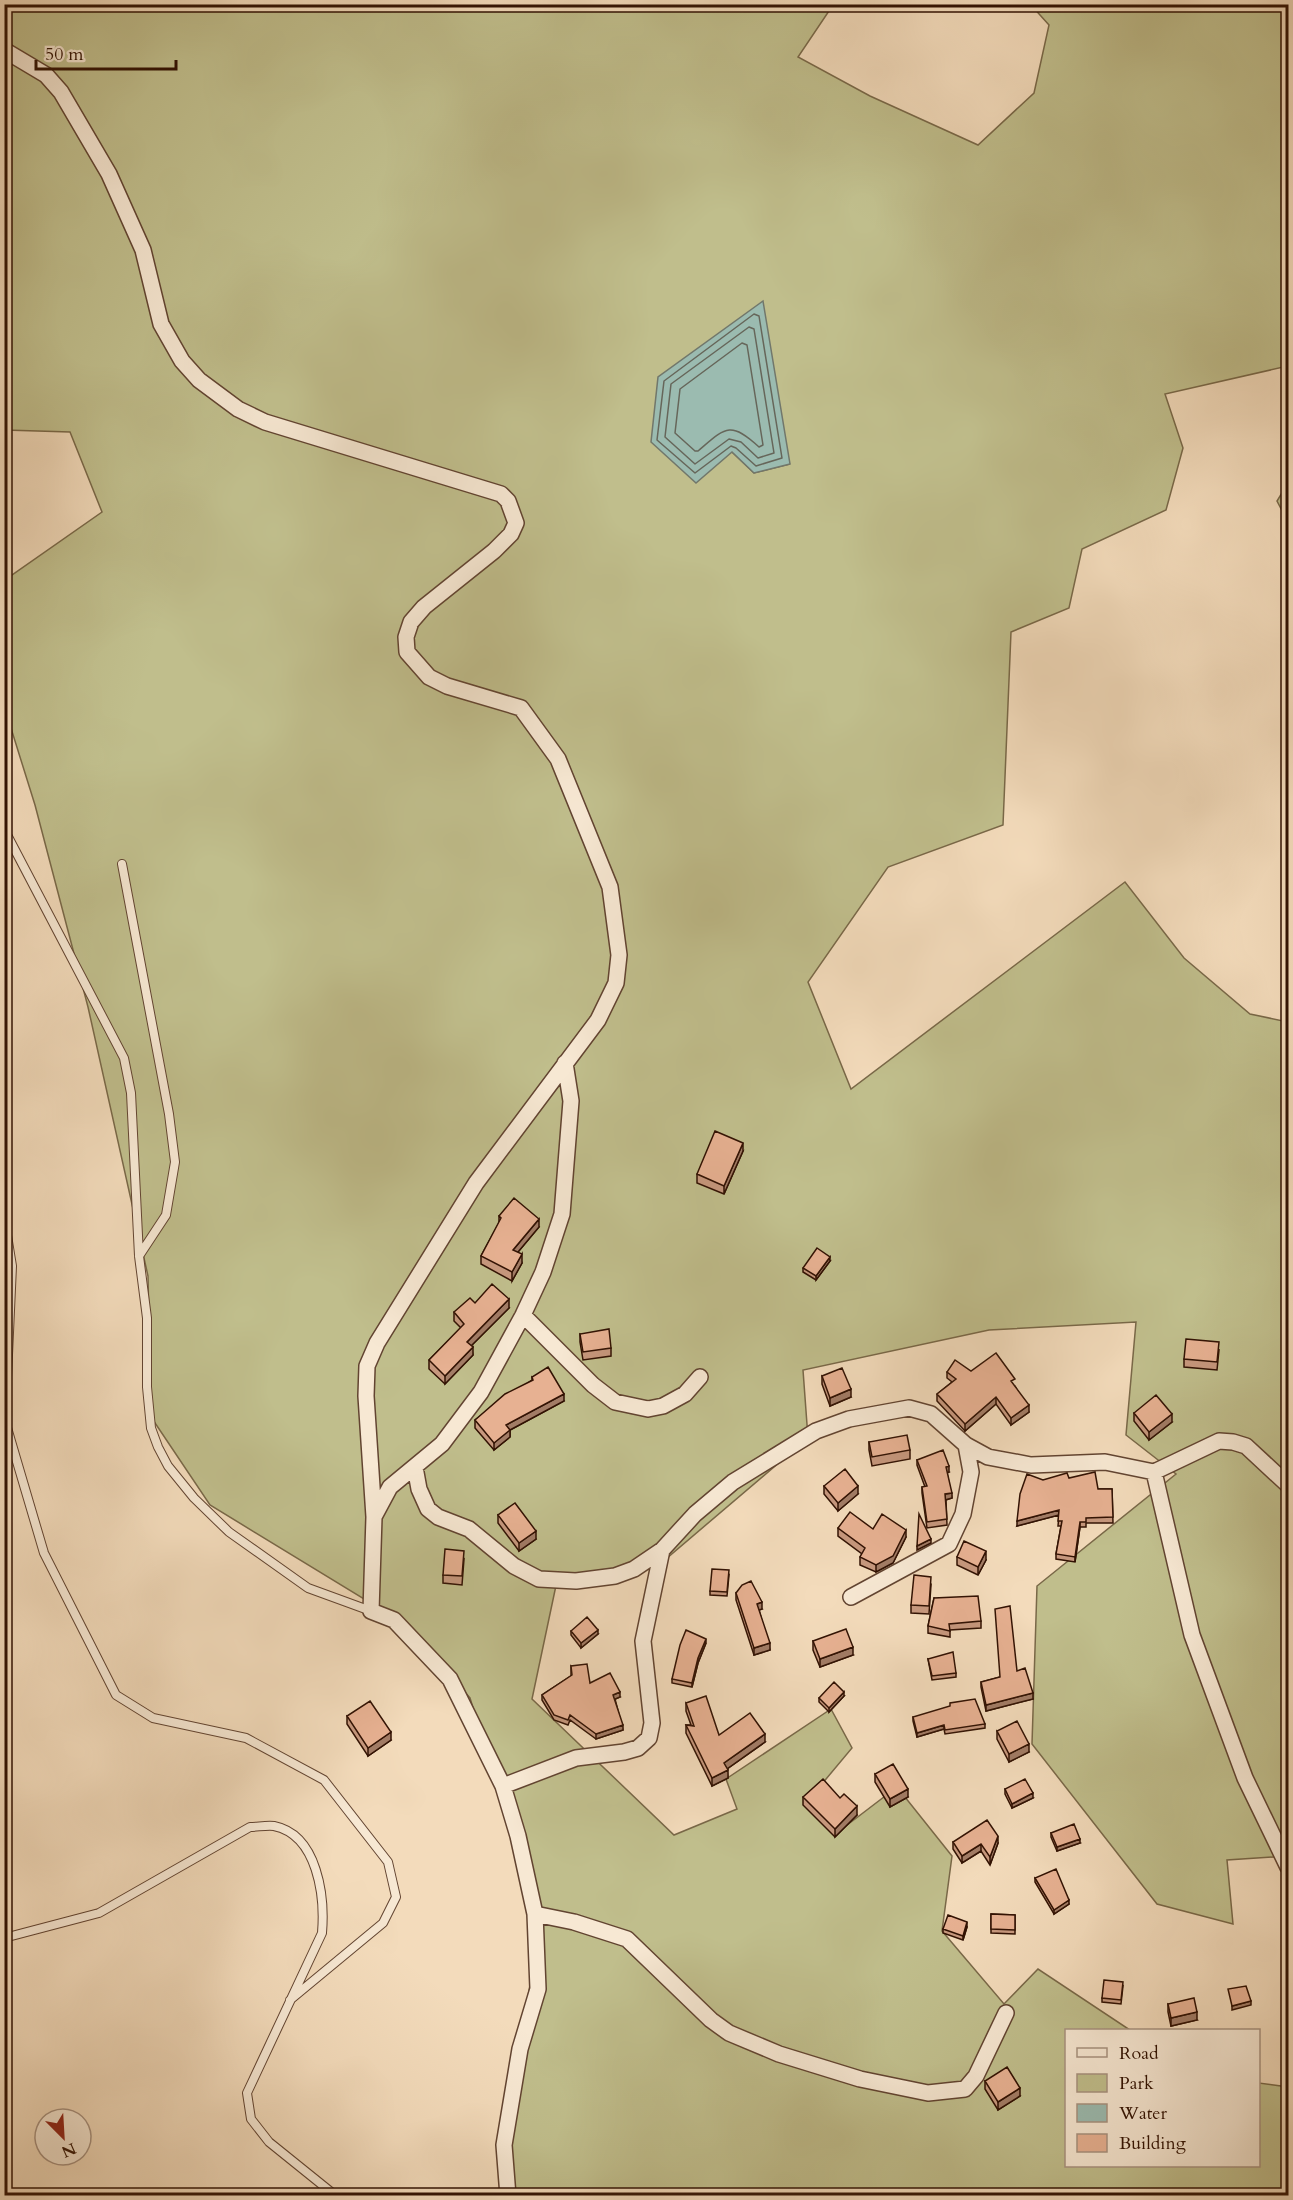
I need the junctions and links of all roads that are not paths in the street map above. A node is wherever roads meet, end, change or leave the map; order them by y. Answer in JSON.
{"nodes":[{"id":1,"x":4,"y":50,"type":"edge"},
{"id":2,"x":4,"y":829,"type":"edge"},
{"id":3,"x":122,"y":864,"type":"dead end"},
{"id":4,"x":565,"y":1063,"type":"junction"},
{"id":5,"x":4,"y":1216,"type":"edge"},
{"id":6,"x":139,"y":1256,"type":"junction"},
{"id":7,"x":523,"y":1315,"type":"junction"},
{"id":8,"x":700,"y":1377,"type":"dead end"},
{"id":9,"x":966,"y":1445,"type":"junction"},
{"id":10,"x":415,"y":1467,"type":"junction"},
{"id":11,"x":1154,"y":1472,"type":"junction"},
{"id":12,"x":1288,"y":1485,"type":"edge"},
{"id":13,"x":374,"y":1517,"type":"junction"},
{"id":14,"x":662,"y":1550,"type":"junction"},
{"id":15,"x":851,"y":1597,"type":"dead end"},
{"id":16,"x":371,"y":1611,"type":"junction"},
{"id":17,"x":503,"y":1786,"type":"junction"},
{"id":18,"x":1288,"y":1867,"type":"edge"},
{"id":19,"x":535,"y":1914,"type":"junction"},
{"id":20,"x":4,"y":1938,"type":"edge"},
{"id":21,"x":290,"y":2000,"type":"junction"},
{"id":22,"x":1006,"y":2013,"type":"dead end"},
{"id":23,"x":336,"y":2196,"type":"edge"},
{"id":24,"x":508,"y":2196,"type":"edge"}],
"edges":[{"from":1,"to":4,"type":"street"},
{"from":2,"to":6,"type":"lane"},
{"from":3,"to":6,"type":"lane"},
{"from":4,"to":7,"type":"street"},
{"from":4,"to":13,"type":"street"},
{"from":5,"to":21,"type":"lane"},
{"from":6,"to":16,"type":"lane"},
{"from":7,"to":8,"type":"street"},
{"from":7,"to":10,"type":"street"},
{"from":9,"to":11,"type":"street"},
{"from":9,"to":14,"type":"street"},
{"from":9,"to":15,"type":"street"},
{"from":10,"to":13,"type":"street"},
{"from":10,"to":14,"type":"street"},
{"from":11,"to":12,"type":"street"},
{"from":11,"to":18,"type":"street"},
{"from":13,"to":16,"type":"street"},
{"from":14,"to":17,"type":"street"},
{"from":16,"to":17,"type":"street"},
{"from":17,"to":19,"type":"street"},
{"from":19,"to":22,"type":"street"},
{"from":19,"to":24,"type":"street"},
{"from":20,"to":21,"type":"lane"},
{"from":21,"to":23,"type":"lane"}]}
